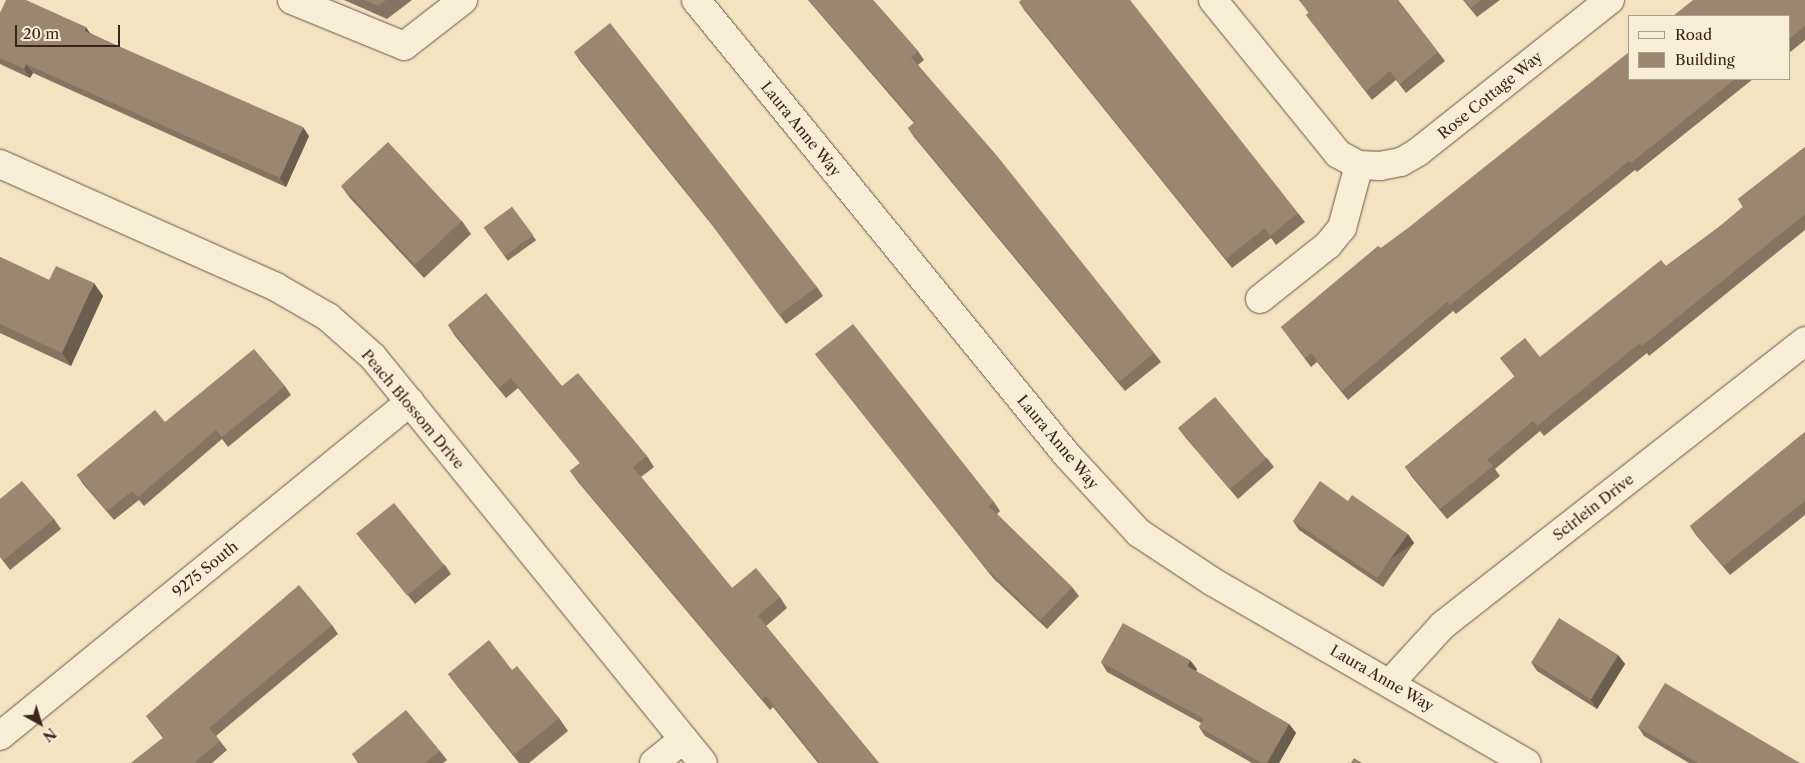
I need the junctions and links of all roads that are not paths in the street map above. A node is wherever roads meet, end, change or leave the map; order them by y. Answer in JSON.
{"nodes":[{"id":1,"x":292,"y":0,"type":"edge"},
{"id":2,"x":463,"y":0,"type":"edge"},
{"id":3,"x":696,"y":0,"type":"edge"},
{"id":4,"x":1213,"y":0,"type":"edge"},
{"id":5,"x":1610,"y":0,"type":"edge"},
{"id":6,"x":0,"y":164,"type":"edge"},
{"id":7,"x":1359,"y":165,"type":"junction"},
{"id":8,"x":1260,"y":300,"type":"dead end"},
{"id":9,"x":1805,"y":341,"type":"edge"},
{"id":10,"x":410,"y":402,"type":"junction"},
{"id":11,"x":1390,"y":683,"type":"junction"},
{"id":12,"x":0,"y":736,"type":"edge"},
{"id":13,"x":684,"y":739,"type":"junction"},
{"id":14,"x":654,"y":763,"type":"edge"},
{"id":15,"x":703,"y":763,"type":"edge"},
{"id":16,"x":1526,"y":763,"type":"edge"}],
"edges":[{"from":1,"to":2,"type":"street"},
{"from":3,"to":11,"type":"street","name":"Laura Anne Way"},
{"from":4,"to":7,"type":"street"},
{"from":5,"to":7,"type":"street","name":"Rose Cottage Way"},
{"from":6,"to":10,"type":"street","name":"Peach Blossom Drive"},
{"from":7,"to":8,"type":"street"},
{"from":9,"to":11,"type":"street","name":"Scirlein Drive"},
{"from":10,"to":12,"type":"street","name":"9275 South"},
{"from":10,"to":13,"type":"street","name":"Peach Blossom Drive"},
{"from":11,"to":16,"type":"street","name":"Laura Anne Way"},
{"from":13,"to":14,"type":"street"},
{"from":13,"to":15,"type":"street","name":"Peach Blossom Drive"}]}
